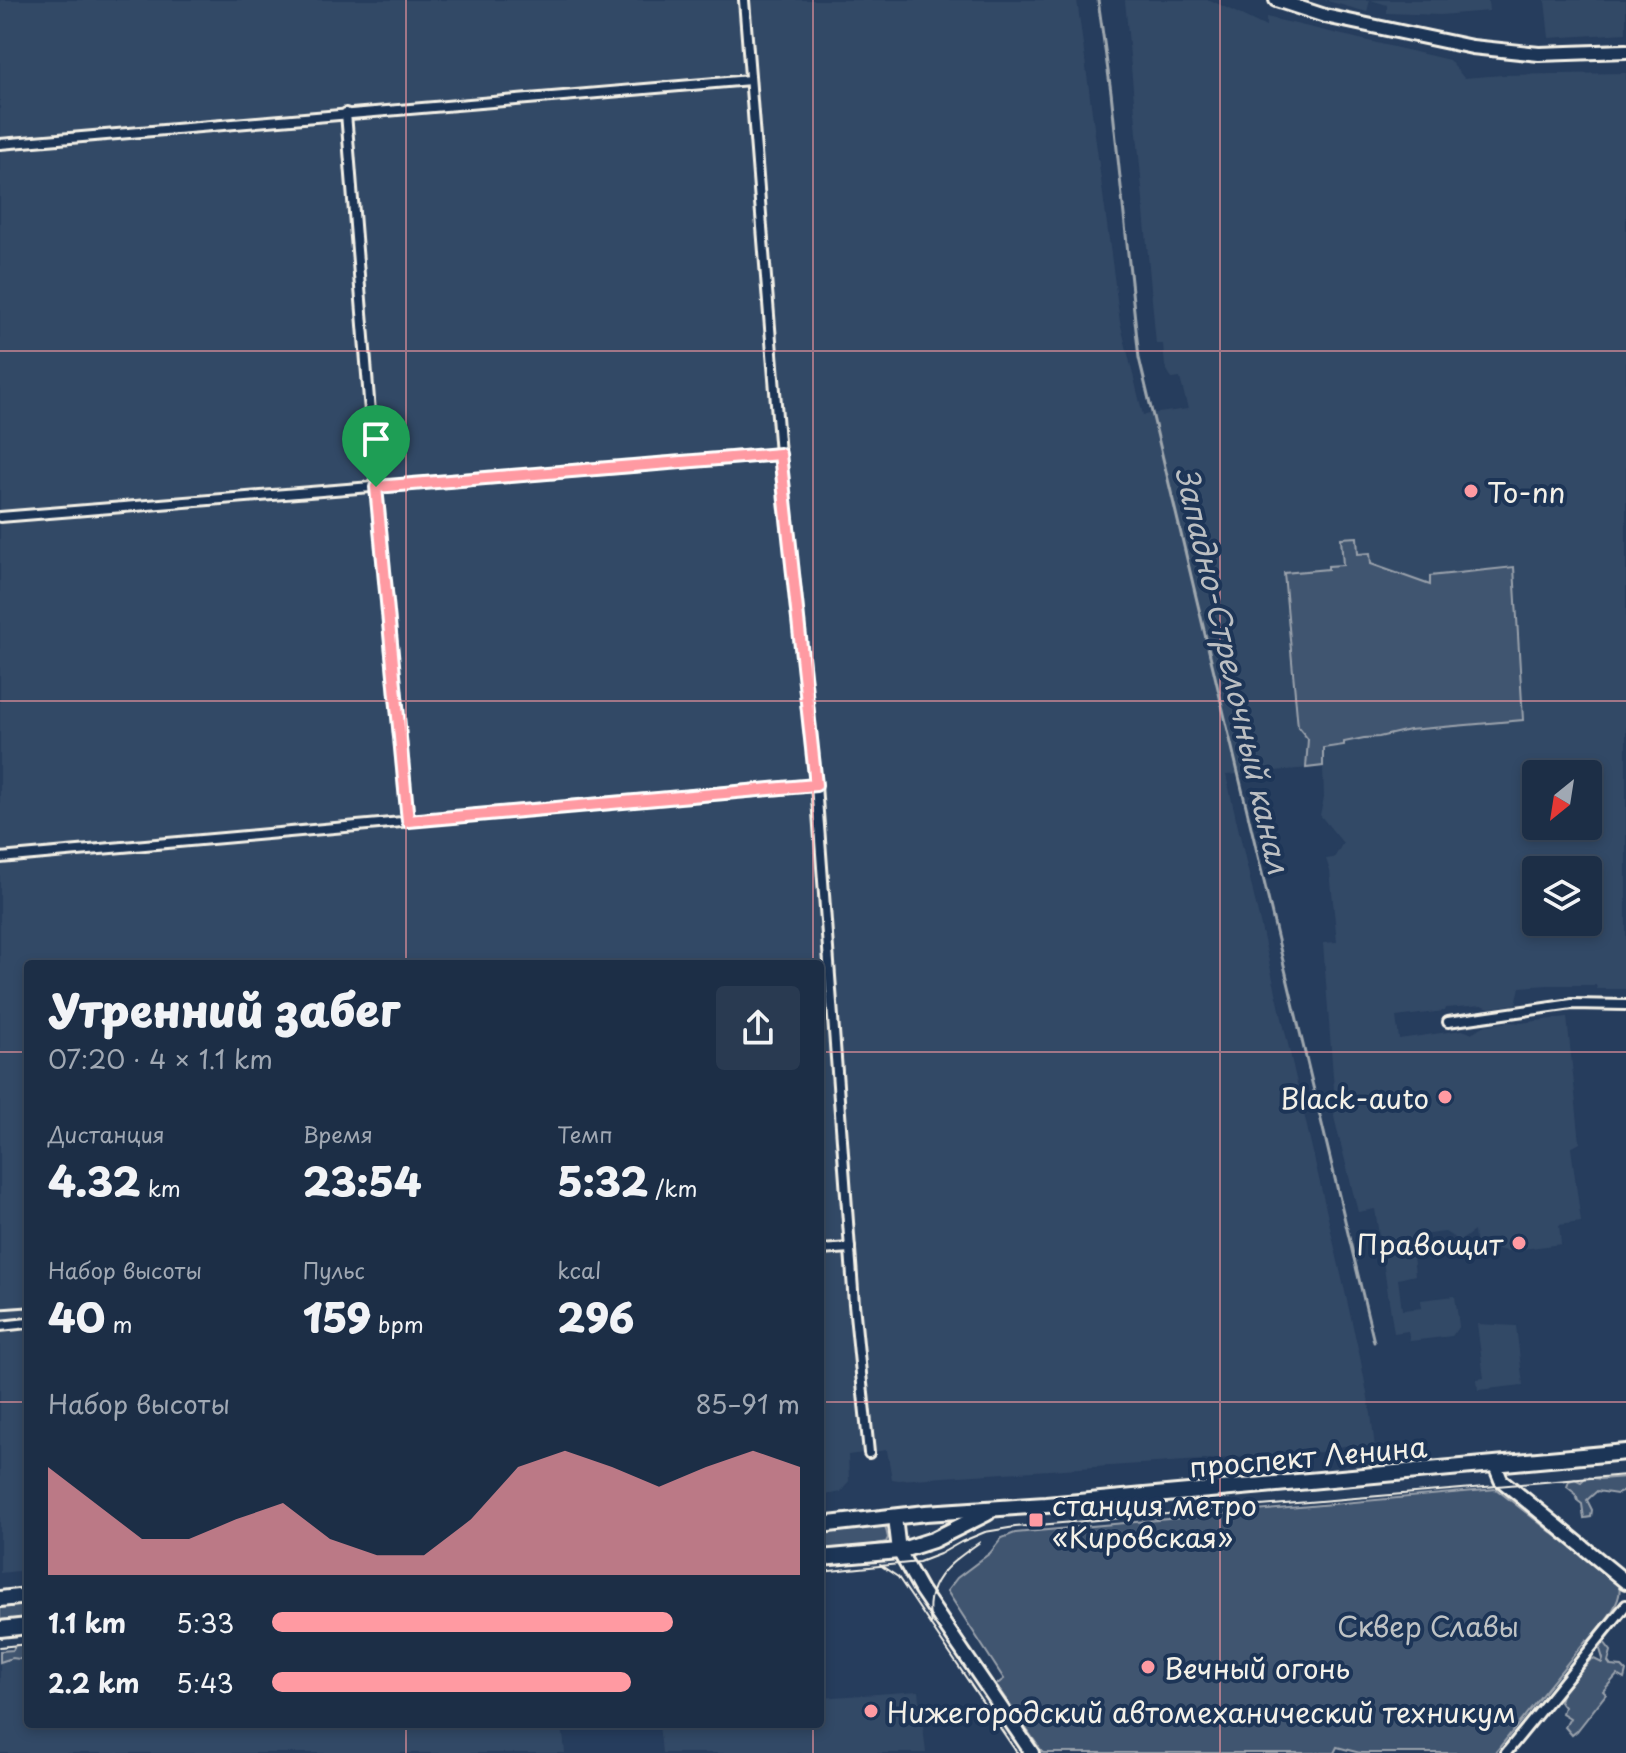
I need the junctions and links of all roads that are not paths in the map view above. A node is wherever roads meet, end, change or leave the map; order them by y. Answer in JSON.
{"nodes":[{"id":1,"x":744,"y":0,"type":"edge"},
{"id":2,"x":1276,"y":0,"type":"edge"},
{"id":3,"x":1626,"y":51,"type":"edge"},
{"id":4,"x":750,"y":80,"type":"junction"},
{"id":5,"x":346,"y":113,"type":"junction"},
{"id":6,"x":0,"y":144,"type":"edge"},
{"id":7,"x":780,"y":454,"type":"junction"},
{"id":8,"x":376,"y":487,"type":"junction"},
{"id":9,"x":0,"y":517,"type":"edge"},
{"id":10,"x":816,"y":785,"type":"junction"},
{"id":11,"x":408,"y":821,"type":"junction"},
{"id":12,"x":0,"y":858,"type":"edge"},
{"id":13,"x":1626,"y":1005,"type":"edge"},
{"id":14,"x":1448,"y":1022,"type":"dead end"},
{"id":15,"x":850,"y":1248,"type":"junction"},
{"id":16,"x":824,"y":1250,"type":"edge"},
{"id":17,"x":24,"y":1323,"type":"edge"},
{"id":18,"x":0,"y":1326,"type":"edge"},
{"id":19,"x":1626,"y":1452,"type":"edge"},
{"id":20,"x":869,"y":1453,"type":"dead end"},
{"id":21,"x":1495,"y":1465,"type":"junction"},
{"id":22,"x":994,"y":1509,"type":"junction"},
{"id":23,"x":895,"y":1517,"type":"junction"},
{"id":24,"x":824,"y":1525,"type":"edge"},
{"id":25,"x":899,"y":1551,"type":"junction"},
{"id":26,"x":824,"y":1558,"type":"edge"},
{"id":27,"x":1626,"y":1582,"type":"edge"},
{"id":28,"x":24,"y":1596,"type":"edge"},
{"id":29,"x":0,"y":1599,"type":"edge"},
{"id":30,"x":1626,"y":1605,"type":"edge"},
{"id":31,"x":24,"y":1626,"type":"edge"},
{"id":32,"x":0,"y":1629,"type":"edge"},
{"id":33,"x":1032,"y":1753,"type":"edge"},
{"id":34,"x":1506,"y":1753,"type":"edge"}],
"edges":[{"from":1,"to":4,"type":"street"},
{"from":2,"to":3,"type":"street"},
{"from":4,"to":5,"type":"street"},
{"from":4,"to":7,"type":"street"},
{"from":5,"to":6,"type":"street"},
{"from":5,"to":8,"type":"street"},
{"from":7,"to":8,"type":"street"},
{"from":7,"to":10,"type":"street"},
{"from":8,"to":9,"type":"street"},
{"from":8,"to":11,"type":"street"},
{"from":10,"to":11,"type":"street"},
{"from":10,"to":15,"type":"street"},
{"from":11,"to":12,"type":"street"},
{"from":13,"to":14,"type":"street"},
{"from":15,"to":16,"type":"street"},
{"from":15,"to":20,"type":"street"},
{"from":17,"to":18,"type":"street"},
{"from":19,"to":21,"type":"main road","name":"проспект Ленина"},
{"from":21,"to":22,"type":"main road","name":"проспект Ленина"},
{"from":21,"to":27,"type":"street"},
{"from":22,"to":23,"type":"main road","name":"проспект Ленина"},
{"from":22,"to":25,"type":"main road","name":"проспект Ленина"},
{"from":23,"to":24,"type":"main road","name":"проспект Ленина"},
{"from":23,"to":25,"type":"street"},
{"from":25,"to":26,"type":"main road","name":"проспект Ленина"},
{"from":25,"to":33,"type":"street"},
{"from":28,"to":29,"type":"main road"},
{"from":30,"to":34,"type":"street"},
{"from":31,"to":32,"type":"main road"}]}
